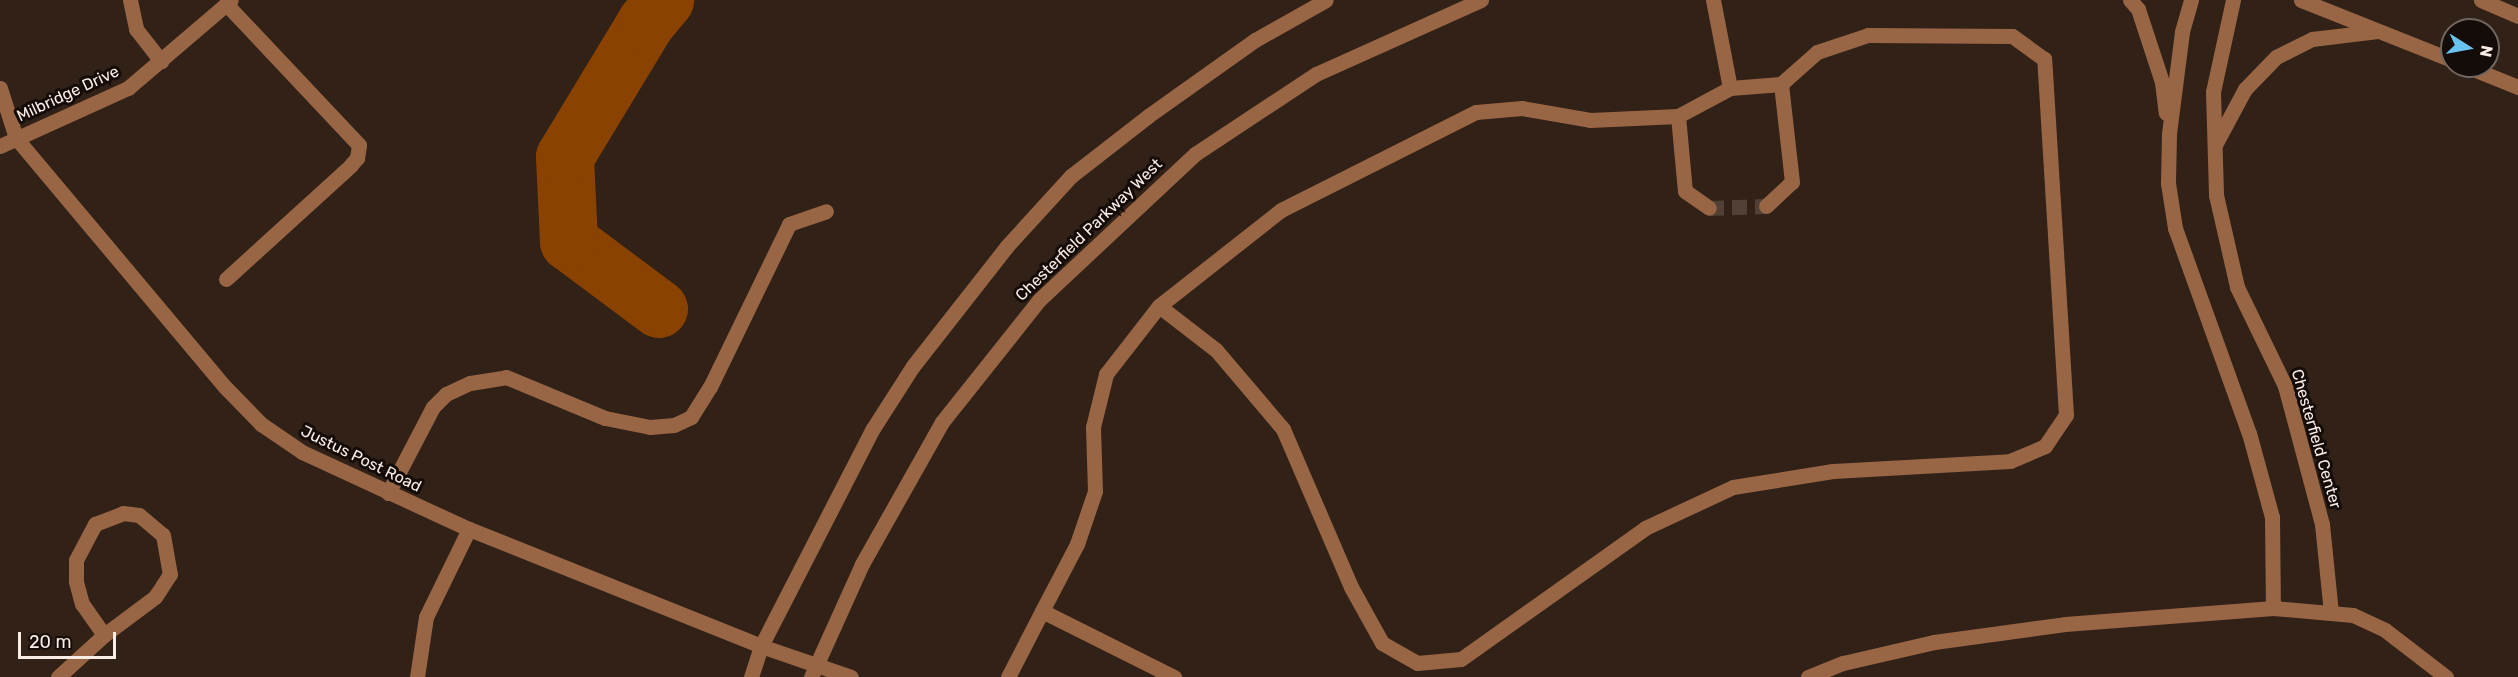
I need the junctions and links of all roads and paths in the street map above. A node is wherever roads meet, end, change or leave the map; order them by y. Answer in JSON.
{"nodes":[{"id":1,"x":130,"y":0,"type":"edge"},
{"id":2,"x":1326,"y":0,"type":"edge"},
{"id":3,"x":1481,"y":0,"type":"edge"},
{"id":4,"x":1713,"y":0,"type":"edge"},
{"id":5,"x":2130,"y":0,"type":"edge"},
{"id":6,"x":2191,"y":0,"type":"edge"},
{"id":7,"x":2233,"y":0,"type":"edge"},
{"id":8,"x":2301,"y":0,"type":"edge"},
{"id":9,"x":2481,"y":0,"type":"edge"},
{"id":10,"x":228,"y":2,"type":"edge"},
{"id":11,"x":2518,"y":16,"type":"edge"},
{"id":12,"x":2378,"y":31,"type":"junction"},
{"id":13,"x":2440,"y":55,"type":"edge"},
{"id":14,"x":161,"y":61,"type":"junction"},
{"id":15,"x":2496,"y":78,"type":"edge"},
{"id":16,"x":1781,"y":84,"type":"junction"},
{"id":17,"x":2518,"y":87,"type":"edge"},
{"id":18,"x":0,"y":88,"type":"edge"},
{"id":19,"x":1730,"y":88,"type":"junction"},
{"id":20,"x":1678,"y":116,"type":"junction"},
{"id":21,"x":2169,"y":135,"type":"junction"},
{"id":22,"x":16,"y":138,"type":"junction"},
{"id":23,"x":0,"y":146,"type":"edge"},
{"id":24,"x":2214,"y":146,"type":"junction"},
{"id":25,"x":1766,"y":206,"type":"tunnel mouth"},
{"id":26,"x":1709,"y":208,"type":"tunnel mouth"},
{"id":27,"x":826,"y":211,"type":"dead end"},
{"id":28,"x":226,"y":279,"type":"dead end"},
{"id":29,"x":1159,"y":306,"type":"junction"},
{"id":30,"x":388,"y":494,"type":"junction"},
{"id":31,"x":469,"y":529,"type":"junction"},
{"id":32,"x":2273,"y":608,"type":"junction"},
{"id":33,"x":1042,"y":611,"type":"junction"},
{"id":34,"x":2331,"y":613,"type":"junction"},
{"id":35,"x":104,"y":635,"type":"junction"},
{"id":36,"x":761,"y":646,"type":"junction"},
{"id":37,"x":813,"y":671,"type":"edge"},
{"id":38,"x":57,"y":677,"type":"edge"},
{"id":39,"x":417,"y":677,"type":"edge"},
{"id":40,"x":751,"y":677,"type":"edge"},
{"id":41,"x":850,"y":677,"type":"edge"},
{"id":42,"x":1008,"y":677,"type":"edge"},
{"id":43,"x":1174,"y":677,"type":"edge"},
{"id":44,"x":1808,"y":677,"type":"edge"},
{"id":45,"x":2446,"y":677,"type":"edge"}],
"edges":[{"from":1,"to":14,"type":"street"},
{"from":2,"to":36,"type":"street"},
{"from":3,"to":37,"type":"street","name":"Chesterfield Parkway West"},
{"from":4,"to":19,"type":"street"},
{"from":5,"to":21,"type":"street"},
{"from":6,"to":21,"type":"street"},
{"from":7,"to":24,"type":"street","name":"Chesterfield Center"},
{"from":8,"to":12,"type":"street"},
{"from":9,"to":11,"type":"street"},
{"from":10,"to":14,"type":"street","name":"Milbridge Drive"},
{"from":10,"to":28,"type":"street"},
{"from":12,"to":13,"type":"street"},
{"from":12,"to":24,"type":"street"},
{"from":14,"to":22,"type":"street","name":"Milbridge Drive"},
{"from":15,"to":17,"type":"street"},
{"from":16,"to":19,"type":"street"},
{"from":16,"to":25,"type":"street"},
{"from":16,"to":29,"type":"street"},
{"from":18,"to":22,"type":"street","name":"Justus Post Road"},
{"from":19,"to":20,"type":"street"},
{"from":20,"to":26,"type":"street"},
{"from":20,"to":29,"type":"street"},
{"from":21,"to":32,"type":"street"},
{"from":22,"to":23,"type":"street","name":"Milbridge Drive"},
{"from":22,"to":30,"type":"street","name":"Justus Post Road"},
{"from":24,"to":34,"type":"street","name":"Chesterfield Center"},
{"from":27,"to":30,"type":"street"},
{"from":29,"to":33,"type":"street"},
{"from":30,"to":31,"type":"street","name":"Justus Post Road"},
{"from":31,"to":36,"type":"street","name":"Justus Post Road"},
{"from":31,"to":39,"type":"street"},
{"from":32,"to":34,"type":"street"},
{"from":32,"to":44,"type":"street"},
{"from":33,"to":42,"type":"street"},
{"from":33,"to":43,"type":"street"},
{"from":34,"to":45,"type":"street"},
{"from":35,"to":35,"type":"street"},
{"from":35,"to":38,"type":"street"},
{"from":36,"to":37,"type":"street","name":"Justus Post Road"},
{"from":36,"to":40,"type":"street"},
{"from":37,"to":41,"type":"street","name":"Justus Post Road"}]}
